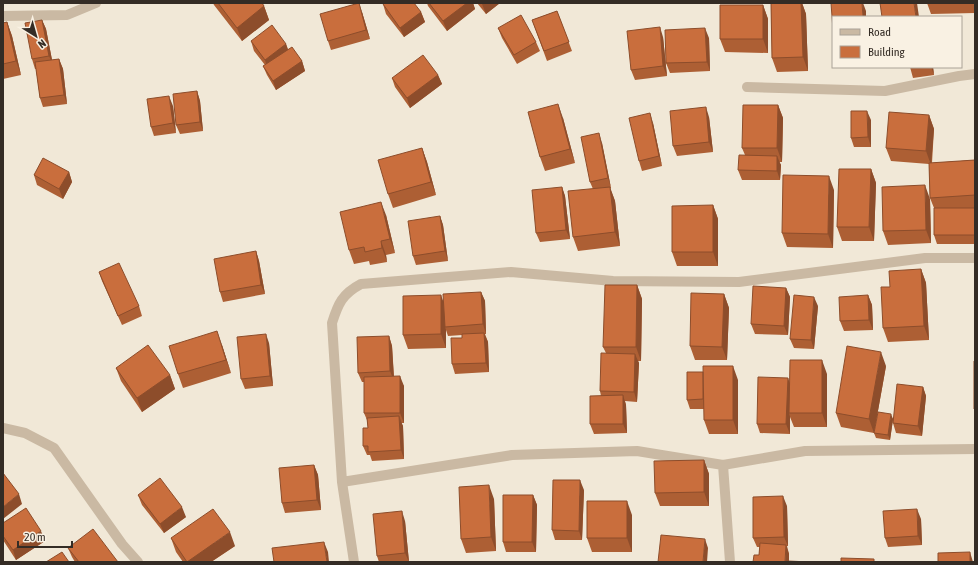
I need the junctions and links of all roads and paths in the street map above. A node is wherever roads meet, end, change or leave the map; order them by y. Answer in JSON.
{"nodes":[{"id":1,"x":96,"y":3,"type":"edge"},
{"id":2,"x":3,"y":16,"type":"edge"},
{"id":3,"x":975,"y":74,"type":"edge"},
{"id":4,"x":747,"y":87,"type":"dead end"},
{"id":5,"x":975,"y":258,"type":"edge"},
{"id":6,"x":3,"y":428,"type":"edge"},
{"id":7,"x":975,"y":449,"type":"edge"},
{"id":8,"x":723,"y":465,"type":"junction"},
{"id":9,"x":342,"y":482,"type":"junction"},
{"id":10,"x":138,"y":562,"type":"edge"},
{"id":11,"x":354,"y":562,"type":"edge"},
{"id":12,"x":730,"y":562,"type":"edge"}],
"edges":[{"from":1,"to":2,"type":"street"},
{"from":3,"to":4,"type":"street"},
{"from":5,"to":9,"type":"street"},
{"from":6,"to":10,"type":"street"},
{"from":7,"to":8,"type":"street"},
{"from":8,"to":9,"type":"street"},
{"from":8,"to":12,"type":"street"},
{"from":9,"to":11,"type":"street"}]}
